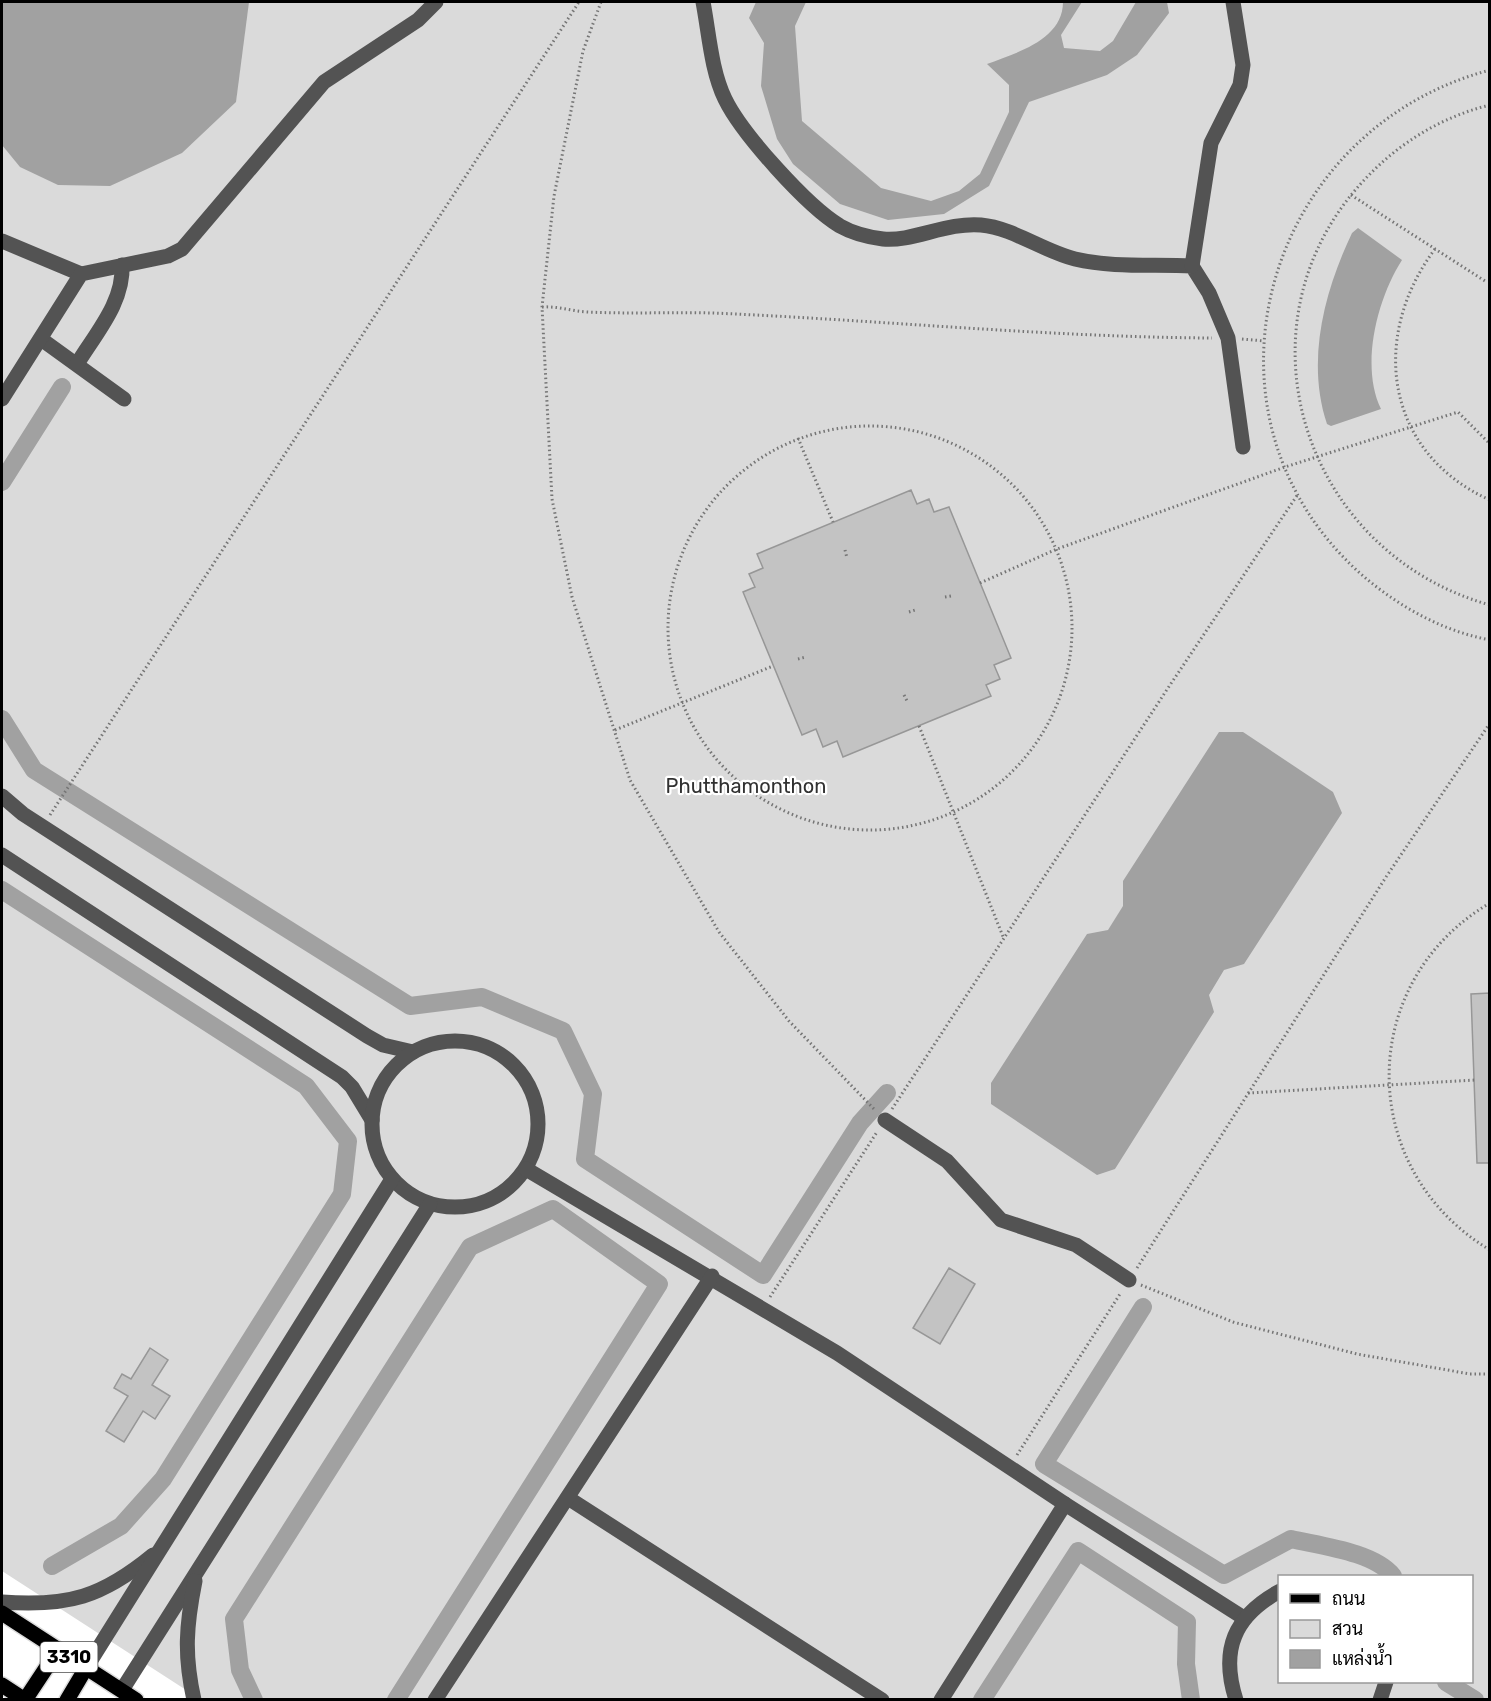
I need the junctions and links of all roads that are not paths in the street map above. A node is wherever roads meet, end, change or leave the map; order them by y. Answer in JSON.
{"nodes":[{"id":1,"x":436,"y":2,"type":"edge"},
{"id":2,"x":703,"y":2,"type":"edge"},
{"id":3,"x":1233,"y":2,"type":"edge"},
{"id":4,"x":2,"y":241,"type":"edge"},
{"id":5,"x":122,"y":265,"type":"junction"},
{"id":6,"x":1192,"y":266,"type":"junction"},
{"id":7,"x":81,"y":274,"type":"junction"},
{"id":8,"x":41,"y":339,"type":"junction"},
{"id":9,"x":76,"y":364,"type":"junction"},
{"id":10,"x":2,"y":399,"type":"edge"},
{"id":11,"x":124,"y":399,"type":"dead end"},
{"id":12,"x":1244,"y":447,"type":"dead end"},
{"id":13,"x":2,"y":796,"type":"edge"},
{"id":14,"x":2,"y":855,"type":"edge"},
{"id":15,"x":413,"y":1052,"type":"junction"},
{"id":16,"x":372,"y":1120,"type":"junction"},
{"id":17,"x":885,"y":1120,"type":"road end"},
{"id":18,"x":526,"y":1168,"type":"junction"},
{"id":19,"x":393,"y":1179,"type":"junction"},
{"id":20,"x":430,"y":1204,"type":"junction"},
{"id":21,"x":711,"y":1276,"type":"junction"},
{"id":22,"x":1129,"y":1280,"type":"road end"},
{"id":23,"x":568,"y":1498,"type":"junction"},
{"id":24,"x":1065,"y":1504,"type":"junction"},
{"id":25,"x":165,"y":1545,"type":"junction"},
{"id":26,"x":197,"y":1573,"type":"junction"},
{"id":27,"x":1278,"y":1592,"type":"edge"},
{"id":28,"x":2,"y":1602,"type":"edge"},
{"id":29,"x":2,"y":1613,"type":"edge"},
{"id":30,"x":1244,"y":1618,"type":"junction"},
{"id":31,"x":58,"y":1650,"type":"junction"},
{"id":32,"x":86,"y":1668,"type":"junction"},
{"id":33,"x":2,"y":1685,"type":"edge"},
{"id":34,"x":119,"y":1695,"type":"edge"},
{"id":35,"x":25,"y":1700,"type":"edge"},
{"id":36,"x":67,"y":1700,"type":"edge"},
{"id":37,"x":136,"y":1700,"type":"edge"},
{"id":38,"x":194,"y":1700,"type":"edge"},
{"id":39,"x":435,"y":1700,"type":"edge"},
{"id":40,"x":882,"y":1700,"type":"edge"},
{"id":41,"x":941,"y":1700,"type":"edge"},
{"id":42,"x":1236,"y":1700,"type":"edge"}],
"edges":[{"from":1,"to":5,"type":"street"},
{"from":2,"to":6,"type":"street"},
{"from":3,"to":6,"type":"street"},
{"from":4,"to":7,"type":"street"},
{"from":5,"to":7,"type":"street"},
{"from":5,"to":9,"type":"street"},
{"from":6,"to":12,"type":"street"},
{"from":7,"to":8,"type":"street"},
{"from":8,"to":9,"type":"street"},
{"from":8,"to":10,"type":"street"},
{"from":9,"to":11,"type":"street"},
{"from":13,"to":15,"type":"street"},
{"from":14,"to":16,"type":"street"},
{"from":15,"to":16,"type":"street"},
{"from":15,"to":18,"type":"street"},
{"from":16,"to":19,"type":"street"},
{"from":17,"to":22,"type":"street"},
{"from":18,"to":20,"type":"street"},
{"from":18,"to":21,"type":"street"},
{"from":19,"to":20,"type":"street"},
{"from":19,"to":25,"type":"street"},
{"from":20,"to":26,"type":"street"},
{"from":21,"to":23,"type":"street"},
{"from":21,"to":24,"type":"street"},
{"from":23,"to":39,"type":"street"},
{"from":23,"to":40,"type":"street"},
{"from":24,"to":30,"type":"street"},
{"from":24,"to":41,"type":"street"},
{"from":25,"to":28,"type":"street"},
{"from":25,"to":32,"type":"street"},
{"from":26,"to":34,"type":"street"},
{"from":26,"to":38,"type":"street"},
{"from":27,"to":30,"type":"street"},
{"from":29,"to":31,"type":"main road","number":"3310"},
{"from":30,"to":42,"type":"street"},
{"from":31,"to":32,"type":"main road","number":"3310"},
{"from":31,"to":35,"type":"main road"},
{"from":32,"to":34,"type":"main road","number":"3310"},
{"from":32,"to":36,"type":"main road"},
{"from":33,"to":35,"type":"main road"},
{"from":34,"to":37,"type":"main road","number":"3310"}]}
